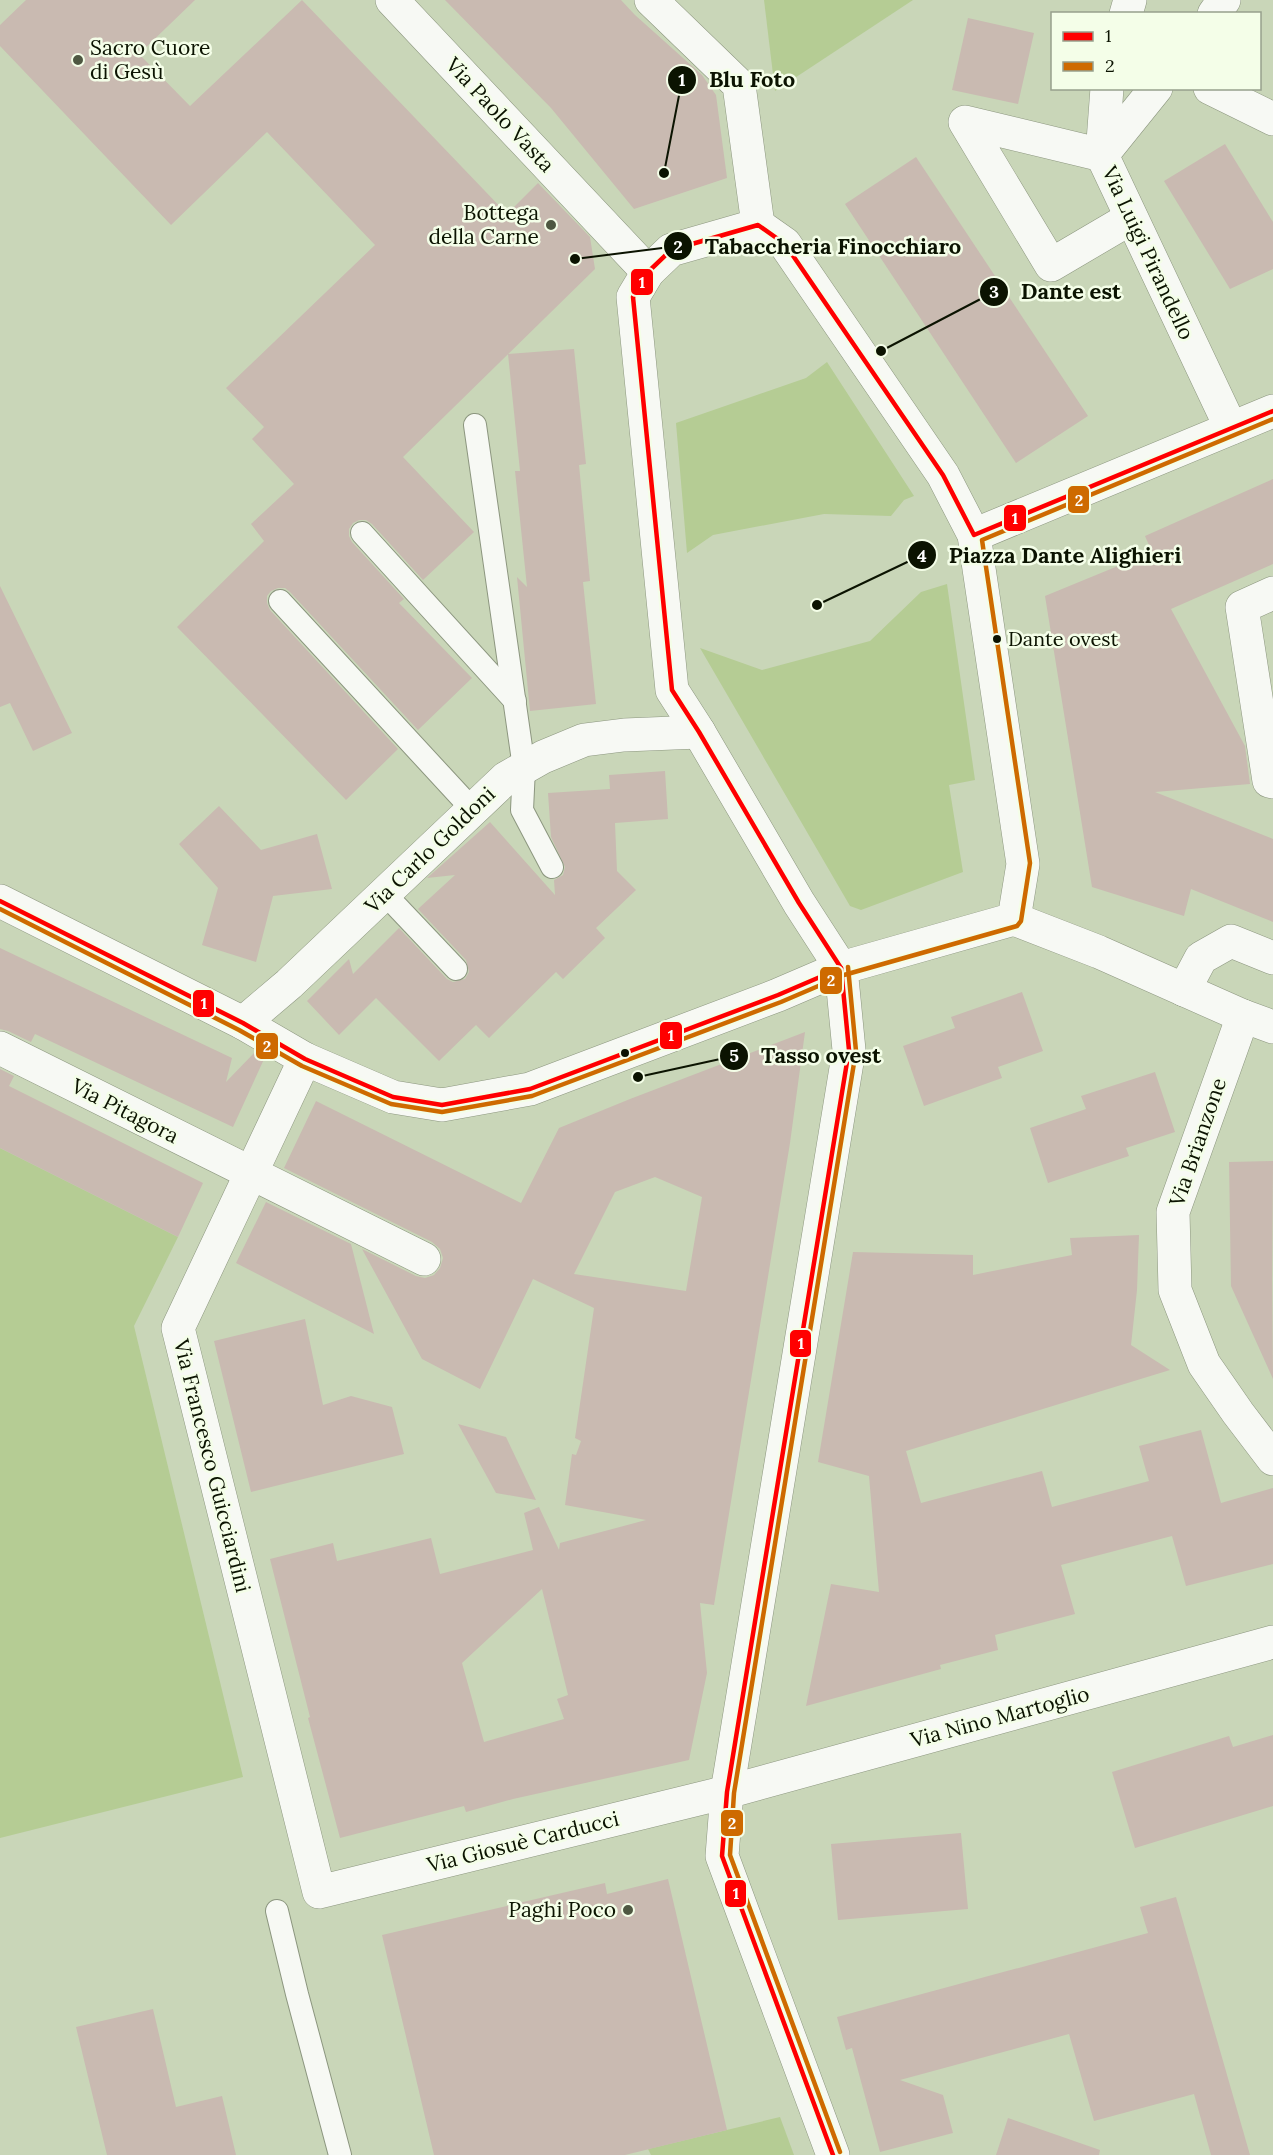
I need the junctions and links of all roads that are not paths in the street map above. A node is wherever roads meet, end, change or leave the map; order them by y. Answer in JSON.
{"nodes":[{"id":1,"x":392,"y":0,"type":"edge"},
{"id":2,"x":651,"y":0,"type":"edge"},
{"id":3,"x":1107,"y":90,"type":"edge"},
{"id":4,"x":1154,"y":90,"type":"edge"},
{"id":5,"x":1214,"y":90,"type":"edge"},
{"id":6,"x":1273,"y":119,"type":"edge"},
{"id":7,"x":1102,"y":155,"type":"junction"},
{"id":8,"x":1131,"y":218,"type":"junction"},
{"id":9,"x":758,"y":225,"type":"junction"},
{"id":10,"x":648,"y":272,"type":"junction"},
{"id":11,"x":1273,"y":411,"type":"edge"},
{"id":12,"x":475,"y":425,"type":"dead end"},
{"id":13,"x":1232,"y":428,"type":"junction"},
{"id":14,"x":985,"y":530,"type":"junction"},
{"id":15,"x":362,"y":533,"type":"dead end"},
{"id":16,"x":1273,"y":593,"type":"edge"},
{"id":17,"x":280,"y":601,"type":"dead end"},
{"id":18,"x":515,"y":701,"type":"junction"},
{"id":19,"x":699,"y":732,"type":"junction"},
{"id":20,"x":524,"y":768,"type":"junction"},
{"id":21,"x":1273,"y":782,"type":"edge"},
{"id":22,"x":472,"y":808,"type":"junction"},
{"id":23,"x":552,"y":867,"type":"dead end"},
{"id":24,"x":384,"y":893,"type":"junction"},
{"id":25,"x":0,"y":901,"type":"edge"},
{"id":26,"x":1023,"y":922,"type":"junction"},
{"id":27,"x":1273,"y":958,"type":"edge"},
{"id":28,"x":841,"y":968,"type":"junction"},
{"id":29,"x":456,"y":969,"type":"dead end"},
{"id":30,"x":1185,"y":990,"type":"junction"},
{"id":31,"x":1258,"y":1021,"type":"edge"},
{"id":32,"x":243,"y":1023,"type":"junction"},
{"id":33,"x":0,"y":1048,"type":"edge"},
{"id":34,"x":305,"y":1059,"type":"junction"},
{"id":35,"x":251,"y":1174,"type":"junction"},
{"id":36,"x":424,"y":1259,"type":"dead end"},
{"id":37,"x":1273,"y":1459,"type":"edge"},
{"id":38,"x":1273,"y":1642,"type":"edge"},
{"id":39,"x":727,"y":1791,"type":"junction"},
{"id":40,"x":319,"y":1892,"type":"joint"},
{"id":41,"x":277,"y":1911,"type":"dead end"},
{"id":42,"x":340,"y":2155,"type":"edge"},
{"id":43,"x":833,"y":2155,"type":"edge"}],
"edges":[{"from":1,"to":10,"type":"street","name":"Via Paolo Vasta"},
{"from":2,"to":9,"type":"street"},
{"from":3,"to":7,"type":"street"},
{"from":4,"to":7,"type":"street","name":"Via Luigi Pirandello"},
{"from":5,"to":6,"type":"street"},
{"from":7,"to":8,"type":"street","name":"Via Luigi Pirandello"},
{"from":7,"to":8,"type":"street"},
{"from":8,"to":13,"type":"street","name":"Via Luigi Pirandello"},
{"from":9,"to":10,"type":"street"},
{"from":9,"to":14,"type":"street"},
{"from":10,"to":19,"type":"street"},
{"from":11,"to":13,"type":"street"},
{"from":12,"to":18,"type":"lane"},
{"from":13,"to":14,"type":"street"},
{"from":14,"to":26,"type":"street"},
{"from":15,"to":18,"type":"lane"},
{"from":16,"to":21,"type":"street"},
{"from":17,"to":22,"type":"lane"},
{"from":18,"to":20,"type":"lane"},
{"from":19,"to":20,"type":"street","name":"Via Carlo Goldoni"},
{"from":19,"to":28,"type":"street"},
{"from":20,"to":22,"type":"street","name":"Via Carlo Goldoni"},
{"from":20,"to":23,"type":"lane"},
{"from":22,"to":24,"type":"street","name":"Via Carlo Goldoni"},
{"from":24,"to":29,"type":"lane"},
{"from":24,"to":32,"type":"street","name":"Via Carlo Goldoni"},
{"from":25,"to":32,"type":"street"},
{"from":26,"to":28,"type":"street"},
{"from":26,"to":30,"type":"street"},
{"from":27,"to":30,"type":"street"},
{"from":28,"to":34,"type":"street"},
{"from":28,"to":39,"type":"street"},
{"from":30,"to":31,"type":"street"},
{"from":31,"to":37,"type":"street","name":"Via Brianzone"},
{"from":32,"to":34,"type":"street"},
{"from":33,"to":35,"type":"street","name":"Via Pitagora"},
{"from":34,"to":35,"type":"street","name":"Via Francesco Guicciardini"},
{"from":35,"to":36,"type":"street","name":"Via Pitagora"},
{"from":35,"to":40,"type":"street","name":"Via Francesco Guicciardini"},
{"from":38,"to":39,"type":"street","name":"Via Nino Martoglio"},
{"from":39,"to":40,"type":"street","name":"Via Giosuè Carducci"},
{"from":39,"to":43,"type":"street"},
{"from":41,"to":42,"type":"lane"}]}
